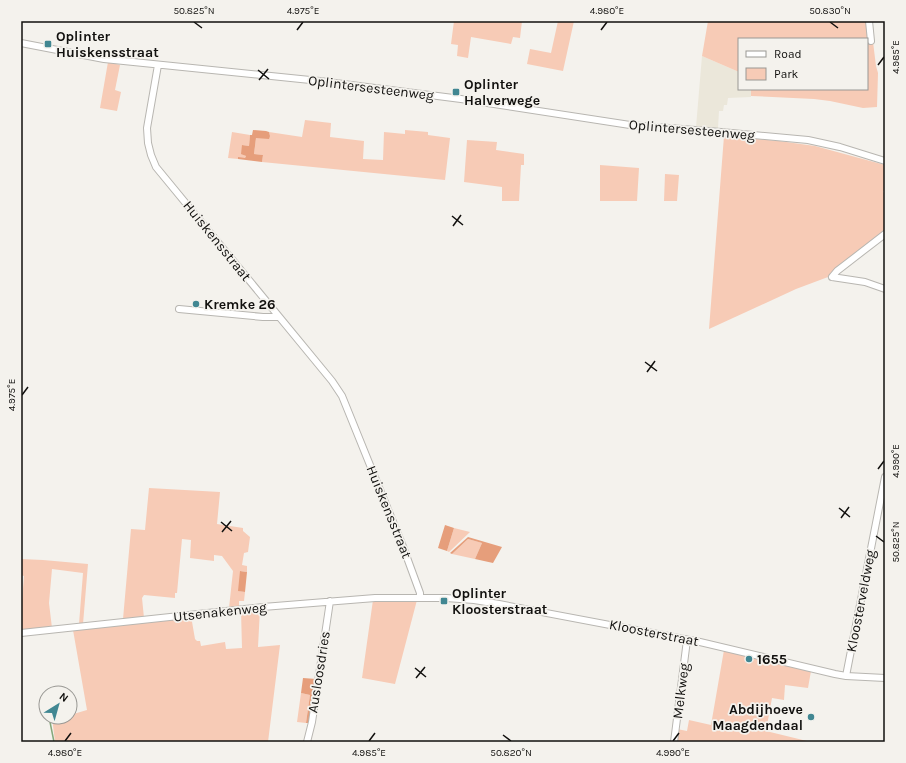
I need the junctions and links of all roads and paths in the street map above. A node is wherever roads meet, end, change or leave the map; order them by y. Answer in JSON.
{"nodes":[{"id":1,"x":869,"y":21,"type":"edge"},
{"id":2,"x":871,"y":41,"type":"dead end"},
{"id":3,"x":21,"y":43,"type":"edge"},
{"id":4,"x":158,"y":65,"type":"junction"},
{"id":5,"x":885,"y":161,"type":"edge"},
{"id":6,"x":885,"y":234,"type":"edge"},
{"id":7,"x":885,"y":289,"type":"edge"},
{"id":8,"x":179,"y":309,"type":"dead end"},
{"id":9,"x":279,"y":317,"type":"junction"},
{"id":10,"x":885,"y":477,"type":"edge"},
{"id":11,"x":420,"y":598,"type":"junction"},
{"id":12,"x":330,"y":601,"type":"junction"},
{"id":13,"x":21,"y":633,"type":"edge"},
{"id":14,"x":687,"y":640,"type":"junction"},
{"id":15,"x":846,"y":676,"type":"junction"},
{"id":16,"x":885,"y":678,"type":"edge"},
{"id":17,"x":307,"y":742,"type":"edge"},
{"id":18,"x":674,"y":742,"type":"edge"}],
"edges":[{"from":1,"to":2,"type":"street"},
{"from":3,"to":4,"type":"street","name":"Oplintersesteenweg"},
{"from":4,"to":5,"type":"street","name":"Oplintersesteenweg"},
{"from":4,"to":9,"type":"street","name":"Huiskensstraat"},
{"from":6,"to":7,"type":"street"},
{"from":8,"to":9,"type":"street"},
{"from":9,"to":11,"type":"street","name":"Huiskensstraat"},
{"from":10,"to":15,"type":"street","name":"Kloosterveldweg"},
{"from":11,"to":12,"type":"street","name":"Utsenakenweg"},
{"from":11,"to":14,"type":"street","name":"Kloosterstraat"},
{"from":12,"to":13,"type":"street","name":"Utsenakenweg"},
{"from":12,"to":17,"type":"street","name":"Ausloosdries"},
{"from":14,"to":15,"type":"street","name":"Kloosterstraat"},
{"from":14,"to":18,"type":"street","name":"Melkweg"},
{"from":15,"to":16,"type":"street","name":"Kloosterstraat"}]}
